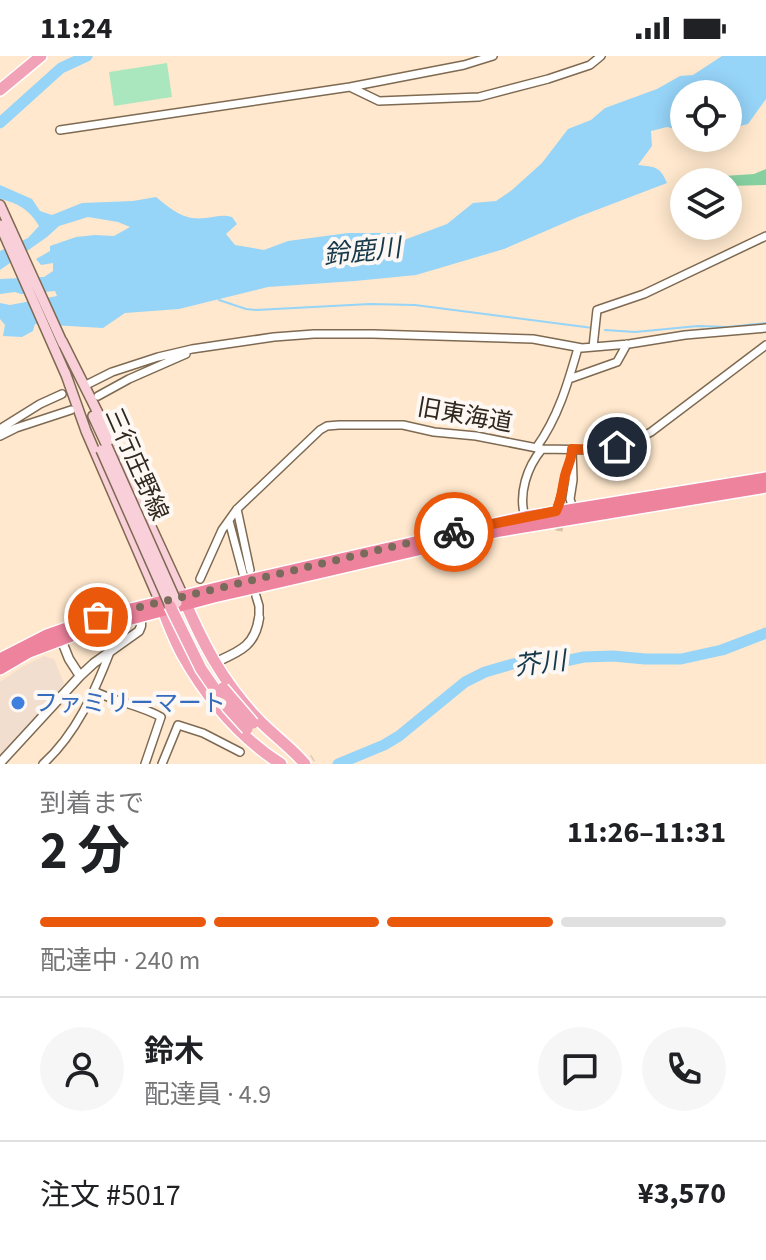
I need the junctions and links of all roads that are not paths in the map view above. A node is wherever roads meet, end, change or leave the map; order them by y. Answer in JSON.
{"nodes":[{"id":1,"x":41,"y":56,"type":"edge"},
{"id":2,"x":474,"y":56,"type":"edge"},
{"id":3,"x":493,"y":56,"type":"edge"},
{"id":4,"x":601,"y":56,"type":"edge"},
{"id":5,"x":29,"y":62,"type":"edge"},
{"id":6,"x":464,"y":65,"type":"junction"},
{"id":7,"x":350,"y":87,"type":"junction"},
{"id":8,"x":0,"y":90,"type":"edge"},
{"id":9,"x":60,"y":130,"type":"dead end"},
{"id":10,"x":0,"y":205,"type":"edge"},
{"id":11,"x":0,"y":225,"type":"edge"},
{"id":12,"x":766,"y":236,"type":"edge"},
{"id":13,"x":766,"y":328,"type":"edge"},
{"id":14,"x":627,"y":344,"type":"junction"},
{"id":15,"x":766,"y":345,"type":"edge"},
{"id":16,"x":593,"y":347,"type":"junction"},
{"id":17,"x":578,"y":348,"type":"junction"},
{"id":18,"x":192,"y":349,"type":"junction"},
{"id":19,"x":65,"y":372,"type":"junction"},
{"id":20,"x":569,"y":379,"type":"junction"},
{"id":21,"x":85,"y":388,"type":"junction"},
{"id":22,"x":62,"y":394,"type":"dead end"},
{"id":23,"x":98,"y":396,"type":"dead end"},
{"id":24,"x":71,"y":410,"type":"dead end"},
{"id":25,"x":0,"y":429,"type":"edge"},
{"id":26,"x":0,"y":436,"type":"edge"},
{"id":27,"x":104,"y":448,"type":"junction"},
{"id":28,"x":539,"y":448,"type":"junction"},
{"id":29,"x":572,"y":449,"type":"junction"},
{"id":30,"x":572,"y":460,"type":"junction"},
{"id":31,"x":766,"y":478,"type":"edge"},
{"id":32,"x":766,"y":487,"type":"edge"},
{"id":33,"x":566,"y":491,"type":"tunnel mouth"},
{"id":34,"x":573,"y":508,"type":"junction"},
{"id":35,"x":237,"y":509,"type":"junction"},
{"id":36,"x":556,"y":511,"type":"junction"},
{"id":37,"x":525,"y":517,"type":"junction"},
{"id":38,"x":229,"y":521,"type":"junction"},
{"id":39,"x":248,"y":576,"type":"junction"},
{"id":40,"x":200,"y":579,"type":"dead end"},
{"id":41,"x":256,"y":596,"type":"dead end"},
{"id":42,"x":173,"y":604,"type":"junction"},
{"id":43,"x":141,"y":616,"type":"junction"},
{"id":44,"x":259,"y":618,"type":"joint"},
{"id":45,"x":61,"y":639,"type":"junction"},
{"id":46,"x":110,"y":652,"type":"junction"},
{"id":47,"x":0,"y":659,"type":"edge"},
{"id":48,"x":214,"y":663,"type":"junction"},
{"id":49,"x":0,"y":669,"type":"edge"},
{"id":50,"x":80,"y":676,"type":"junction"},
{"id":51,"x":94,"y":691,"type":"junction"},
{"id":52,"x":250,"y":726,"type":"junction"},
{"id":53,"x":240,"y":752,"type":"dead end"},
{"id":54,"x":0,"y":763,"type":"edge"},
{"id":55,"x":43,"y":764,"type":"edge"},
{"id":56,"x":145,"y":764,"type":"edge"},
{"id":57,"x":162,"y":764,"type":"edge"},
{"id":58,"x":281,"y":764,"type":"edge"},
{"id":59,"x":290,"y":764,"type":"edge"},
{"id":60,"x":303,"y":764,"type":"edge"}],
"edges":[{"from":1,"to":5,"type":"main road"},
{"from":2,"to":6,"type":"street"},
{"from":3,"to":6,"type":"street"},
{"from":4,"to":7,"type":"street"},
{"from":5,"to":8,"type":"main road"},
{"from":6,"to":7,"type":"street"},
{"from":7,"to":9,"type":"street"},
{"from":10,"to":21,"type":"main road","name":"三行庄野線"},
{"from":11,"to":19,"type":"main road","name":"三行庄野線"},
{"from":12,"to":16,"type":"street"},
{"from":13,"to":14,"type":"street"},
{"from":14,"to":16,"type":"street"},
{"from":14,"to":20,"type":"street"},
{"from":15,"to":29,"type":"street","name":"旧東海道"},
{"from":16,"to":17,"type":"street"},
{"from":17,"to":18,"type":"street"},
{"from":17,"to":20,"type":"street"},
{"from":18,"to":21,"type":"street"},
{"from":18,"to":23,"type":"street"},
{"from":19,"to":27,"type":"main road","name":"三行庄野線"},
{"from":19,"to":42,"type":"main road","name":"三行庄野線"},
{"from":20,"to":28,"type":"street"},
{"from":21,"to":27,"type":"main road","name":"三行庄野線"},
{"from":21,"to":42,"type":"main road","name":"三行庄野線"},
{"from":22,"to":25,"type":"street"},
{"from":24,"to":26,"type":"street"},
{"from":27,"to":42,"type":"main road","name":"三行庄野線","bridge":true},
{"from":28,"to":29,"type":"street","name":"旧東海道"},
{"from":28,"to":35,"type":"street","name":"旧東海道"},
{"from":28,"to":37,"type":"street"},
{"from":29,"to":30,"type":"street"},
{"from":30,"to":33,"type":"street"},
{"from":30,"to":34,"type":"street"},
{"from":30,"to":36,"type":"street"},
{"from":31,"to":34,"type":"highway"},
{"from":32,"to":42,"type":"highway"},
{"from":34,"to":36,"type":"highway"},
{"from":35,"to":38,"type":"street","name":"旧東海道"},
{"from":35,"to":39,"type":"street"},
{"from":36,"to":37,"type":"highway"},
{"from":37,"to":39,"type":"highway"},
{"from":38,"to":39,"type":"street"},
{"from":38,"to":40,"type":"street","name":"旧東海道"},
{"from":39,"to":42,"type":"highway"},
{"from":41,"to":44,"type":"street"},
{"from":42,"to":43,"type":"highway"},
{"from":42,"to":47,"type":"highway"},
{"from":42,"to":48,"type":"main road"},
{"from":42,"to":52,"type":"main road","bridge":true},
{"from":42,"to":52,"type":"main road"},
{"from":43,"to":45,"type":"highway"},
{"from":43,"to":46,"type":"street"},
{"from":44,"to":48,"type":"street"},
{"from":45,"to":49,"type":"highway"},
{"from":45,"to":50,"type":"street"},
{"from":46,"to":50,"type":"street"},
{"from":46,"to":51,"type":"street"},
{"from":48,"to":52,"type":"main road"},
{"from":50,"to":54,"type":"street"},
{"from":51,"to":55,"type":"street"},
{"from":51,"to":56,"type":"street"},
{"from":52,"to":58,"type":"main road"},
{"from":52,"to":59,"type":"main road"},
{"from":52,"to":60,"type":"main road"},
{"from":53,"to":57,"type":"street"}]}
